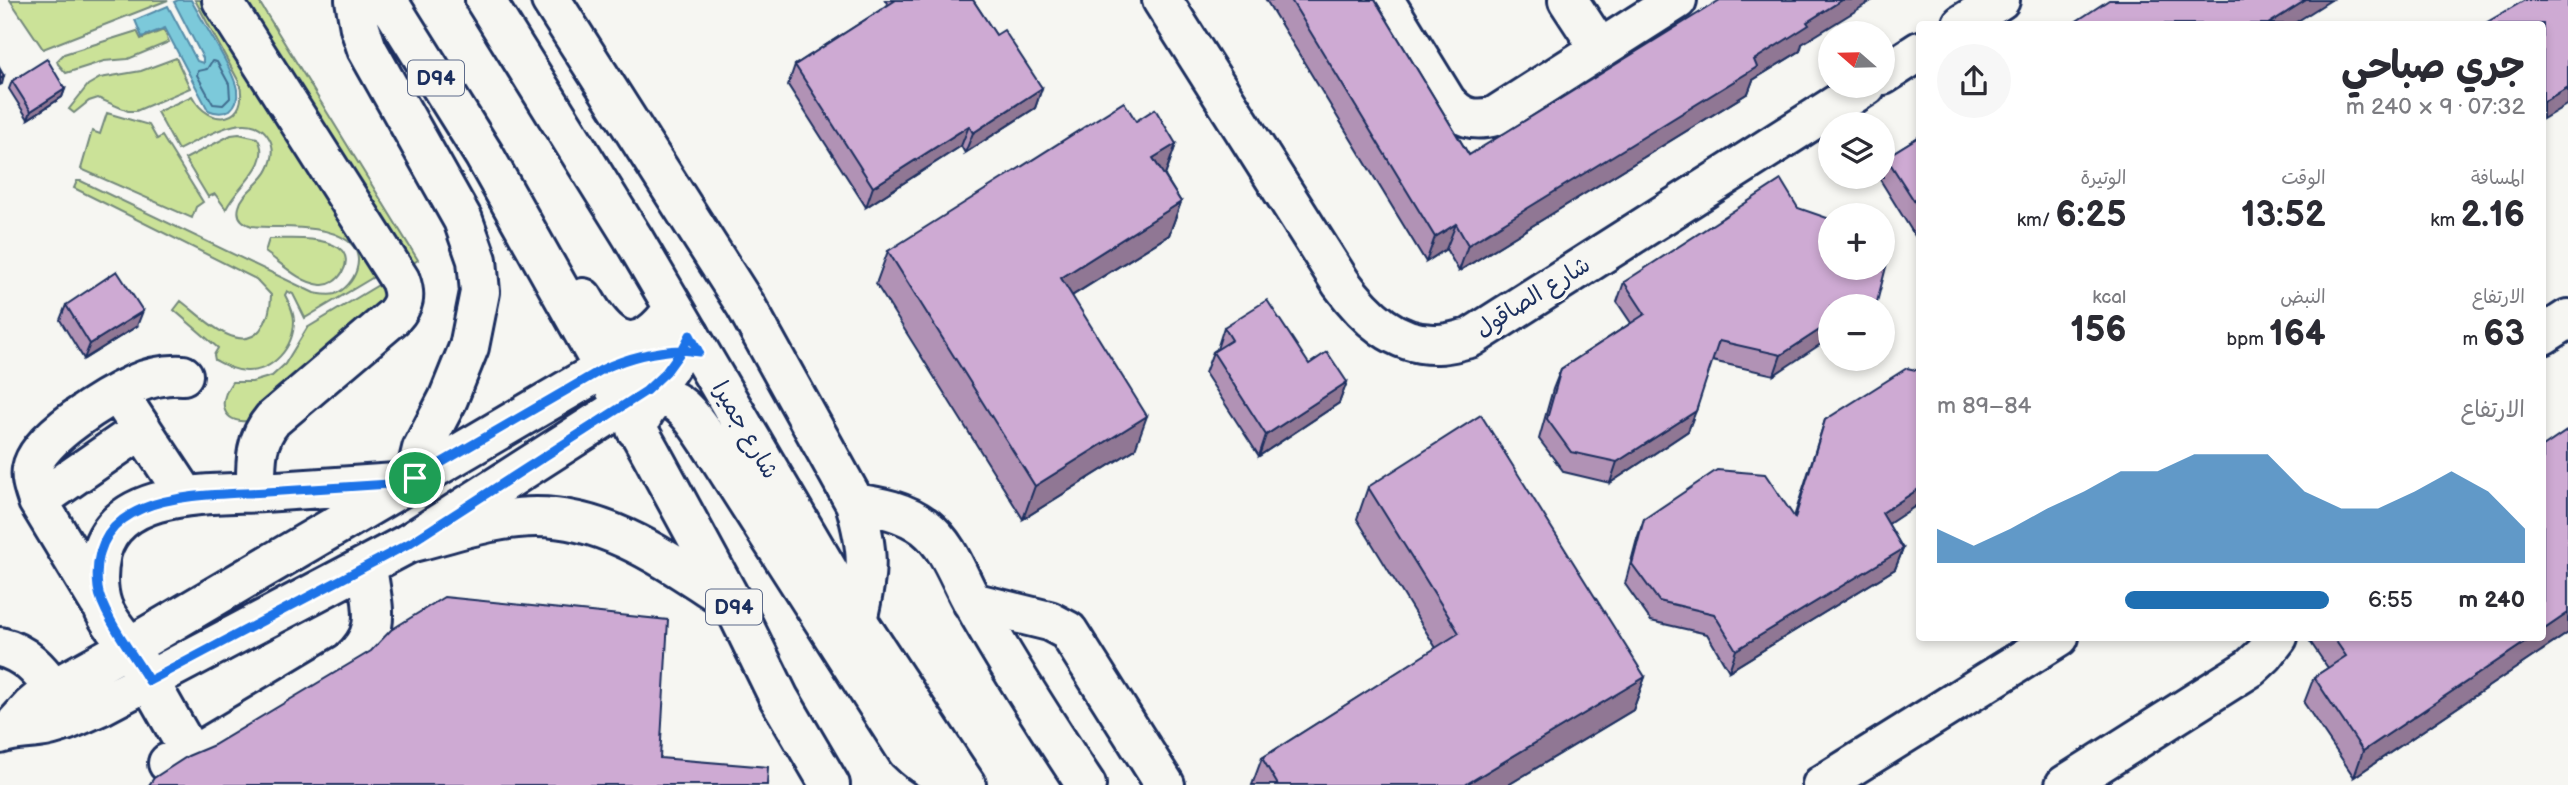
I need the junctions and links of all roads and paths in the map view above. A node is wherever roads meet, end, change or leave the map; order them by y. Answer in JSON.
{"nodes":[{"id":1,"x":222,"y":0,"type":"edge"},
{"id":2,"x":355,"y":0,"type":"edge"},
{"id":3,"x":387,"y":0,"type":"edge"},
{"id":4,"x":410,"y":0,"type":"edge"},
{"id":5,"x":485,"y":0,"type":"edge"},
{"id":6,"x":551,"y":0,"type":"edge"},
{"id":7,"x":1162,"y":0,"type":"edge"},
{"id":8,"x":1384,"y":0,"type":"edge"},
{"id":9,"x":1568,"y":0,"type":"edge"},
{"id":10,"x":1677,"y":0,"type":"edge"},
{"id":11,"x":1600,"y":49,"type":"junction"},
{"id":12,"x":1916,"y":54,"type":"edge"},
{"id":13,"x":1895,"y":67,"type":"edge"},
{"id":14,"x":1847,"y":98,"type":"edge"},
{"id":15,"x":2568,"y":319,"type":"edge"},
{"id":16,"x":2546,"y":333,"type":"edge"},
{"id":17,"x":686,"y":336,"type":"junction"},
{"id":18,"x":603,"y":369,"type":"junction"},
{"id":19,"x":183,"y":375,"type":"dead end"},
{"id":20,"x":118,"y":393,"type":"junction"},
{"id":21,"x":630,"y":418,"type":"junction"},
{"id":22,"x":142,"y":429,"type":"junction"},
{"id":23,"x":410,"y":480,"type":"junction"},
{"id":24,"x":256,"y":492,"type":"junction"},
{"id":25,"x":186,"y":496,"type":"junction"},
{"id":26,"x":38,"y":501,"type":"junction"},
{"id":27,"x":855,"y":503,"type":"junction"},
{"id":28,"x":410,"y":543,"type":"junction"},
{"id":29,"x":368,"y":566,"type":"junction"},
{"id":30,"x":732,"y":602,"type":"junction"},
{"id":31,"x":972,"y":602,"type":"junction"},
{"id":32,"x":103,"y":609,"type":"junction"},
{"id":33,"x":857,"y":620,"type":"junction"},
{"id":34,"x":2053,"y":641,"type":"edge"},
{"id":35,"x":2275,"y":641,"type":"edge"},
{"id":36,"x":0,"y":647,"type":"edge"},
{"id":37,"x":129,"y":647,"type":"junction"},
{"id":38,"x":139,"y":686,"type":"junction"},
{"id":39,"x":54,"y":689,"type":"junction"},
{"id":40,"x":6,"y":732,"type":"edge"},
{"id":41,"x":963,"y":781,"type":"edge"},
{"id":42,"x":830,"y":785,"type":"edge"},
{"id":43,"x":1086,"y":785,"type":"edge"},
{"id":44,"x":1165,"y":785,"type":"edge"},
{"id":45,"x":1822,"y":785,"type":"edge"},
{"id":46,"x":2065,"y":785,"type":"edge"}],
"edges":[{"from":1,"to":24,"type":"main road"},
{"from":2,"to":23,"type":"main road"},
{"from":3,"to":18,"type":"main road","number":"D94"},
{"from":4,"to":17,"type":"main road"},
{"from":5,"to":17,"type":"main road","name":"شارع جميرا"},
{"from":6,"to":27,"type":"main road"},
{"from":7,"to":14,"type":"main road","name":"شارع الصاقول"},
{"from":8,"to":11,"type":"main road"},
{"from":9,"to":11,"type":"main road"},
{"from":10,"to":11,"type":"main road"},
{"from":12,"to":13,"type":"main road"},
{"from":15,"to":16,"type":"main road"},
{"from":17,"to":18,"type":"main road"},
{"from":17,"to":21,"type":"main road"},
{"from":17,"to":33,"type":"main road","name":"شارع جميرا"},
{"from":18,"to":21,"type":"main road","number":"D94"},
{"from":18,"to":23,"type":"main road"},
{"from":19,"to":20,"type":"main road"},
{"from":20,"to":22,"type":"main road"},
{"from":20,"to":26,"type":"main road"},
{"from":21,"to":28,"type":"main road"},
{"from":21,"to":30,"type":"main road","number":"D94"},
{"from":21,"to":41,"type":"main road"},
{"from":22,"to":25,"type":"main road"},
{"from":22,"to":26,"type":"main road"},
{"from":23,"to":24,"type":"main road"},
{"from":23,"to":37,"type":"main road"},
{"from":24,"to":25,"type":"main road"},
{"from":25,"to":32,"type":"main road"},
{"from":26,"to":32,"type":"main road"},
{"from":27,"to":31,"type":"main road"},
{"from":27,"to":33,"type":"main road"},
{"from":28,"to":29,"type":"main road"},
{"from":28,"to":30,"type":"main road"},
{"from":29,"to":38,"type":"main road"},
{"from":29,"to":38,"type":"main road"},
{"from":30,"to":42,"type":"main road","number":"D94"},
{"from":31,"to":43,"type":"main road"},
{"from":31,"to":44,"type":"main road"},
{"from":32,"to":37,"type":"main road"},
{"from":33,"to":41,"type":"main road","name":"شارع جميرا"},
{"from":34,"to":45,"type":"main road"},
{"from":35,"to":46,"type":"main road"},
{"from":36,"to":39,"type":"main road"},
{"from":37,"to":38,"type":"main road"},
{"from":37,"to":39,"type":"main road"},
{"from":38,"to":40,"type":"main road"},
{"from":39,"to":40,"type":"main road"}]}
